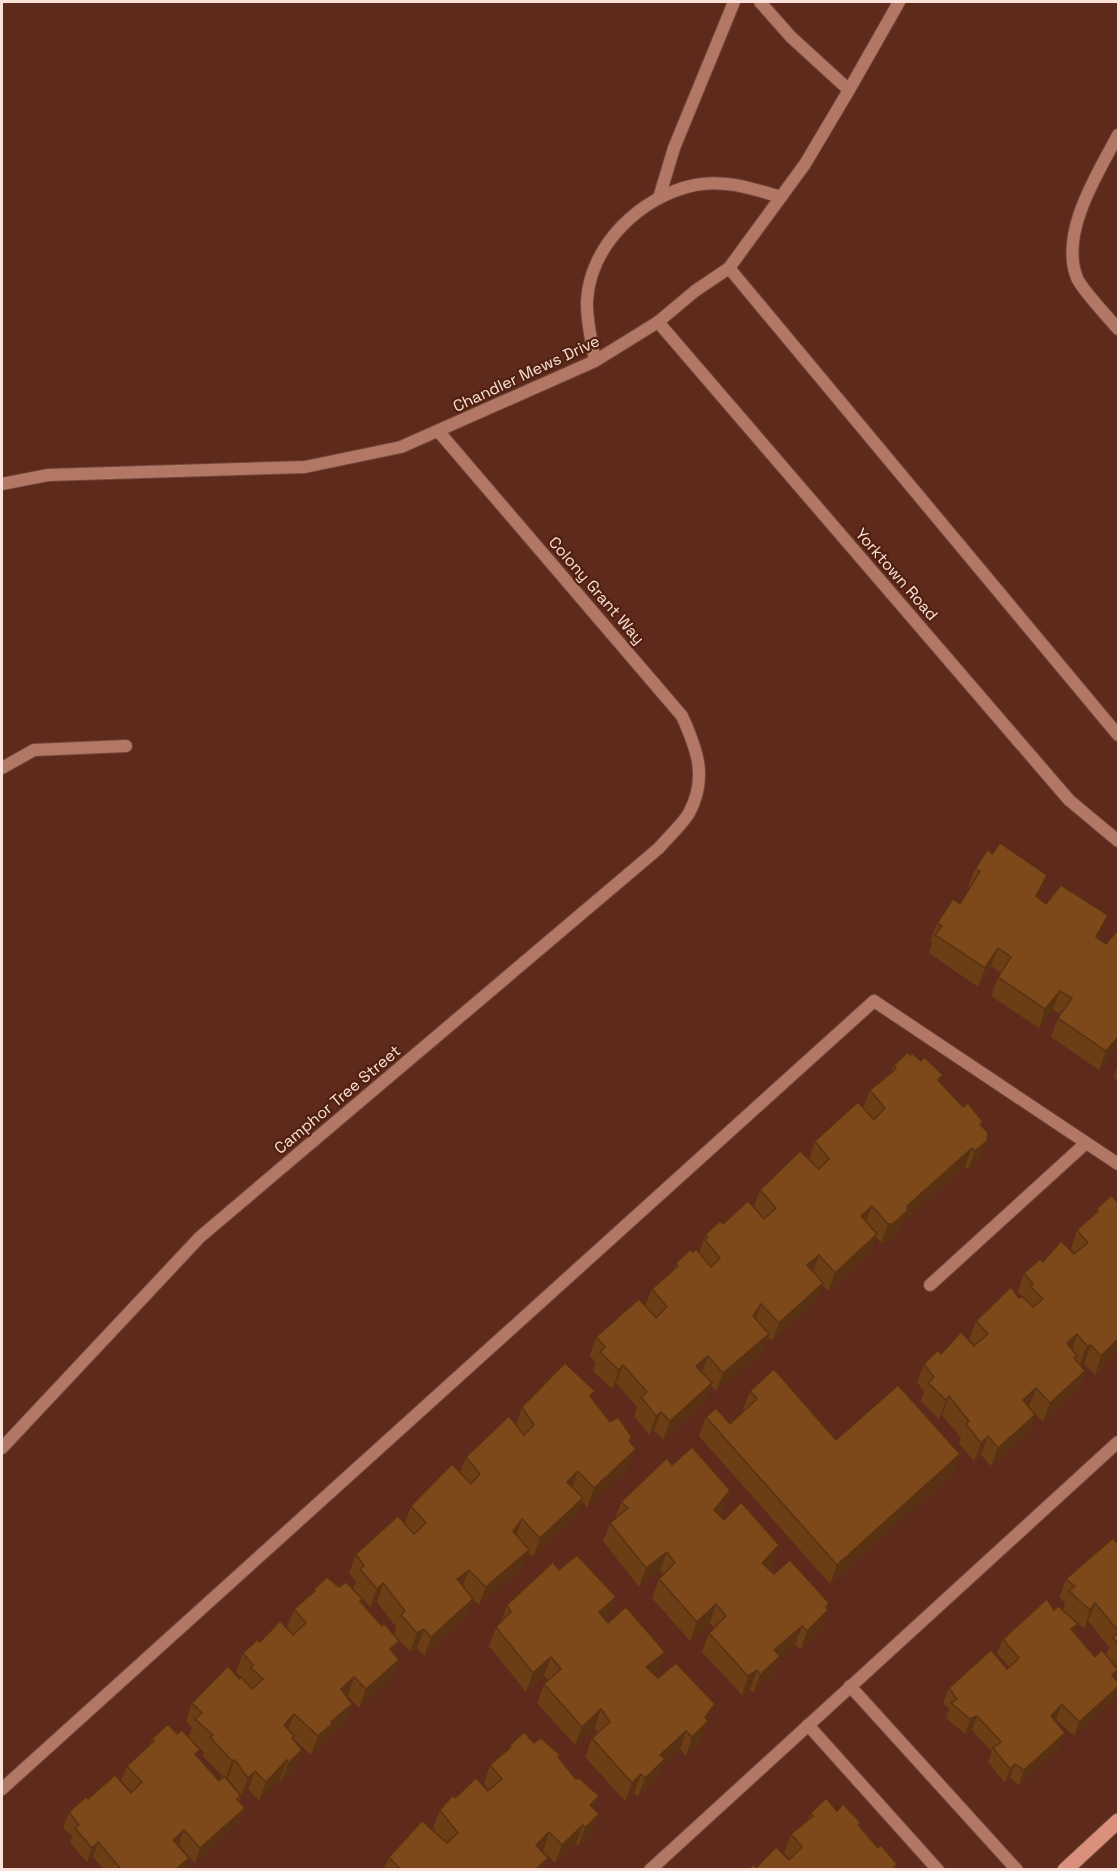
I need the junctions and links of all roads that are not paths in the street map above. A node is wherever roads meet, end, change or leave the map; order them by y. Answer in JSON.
{"nodes":[{"id":1,"x":734,"y":2,"type":"edge"},
{"id":2,"x":759,"y":2,"type":"edge"},
{"id":3,"x":899,"y":2,"type":"edge"},
{"id":4,"x":849,"y":90,"type":"junction"},
{"id":5,"x":1119,"y":135,"type":"edge"},
{"id":6,"x":781,"y":197,"type":"junction"},
{"id":7,"x":659,"y":198,"type":"junction"},
{"id":8,"x":729,"y":268,"type":"junction"},
{"id":9,"x":658,"y":322,"type":"junction"},
{"id":10,"x":1119,"y":329,"type":"edge"},
{"id":11,"x":595,"y":361,"type":"junction"},
{"id":12,"x":439,"y":432,"type":"junction"},
{"id":13,"x":2,"y":484,"type":"edge"},
{"id":14,"x":1119,"y":735,"type":"edge"},
{"id":15,"x":126,"y":746,"type":"dead end"},
{"id":16,"x":2,"y":768,"type":"edge"},
{"id":17,"x":700,"y":785,"type":"joint"},
{"id":18,"x":1119,"y":841,"type":"edge"},
{"id":19,"x":1086,"y":1143,"type":"junction"},
{"id":20,"x":1119,"y":1164,"type":"edge"},
{"id":21,"x":930,"y":1285,"type":"dead end"},
{"id":22,"x":1119,"y":1442,"type":"edge"},
{"id":23,"x":2,"y":1448,"type":"edge"},
{"id":24,"x":850,"y":1686,"type":"junction"},
{"id":25,"x":808,"y":1725,"type":"junction"},
{"id":26,"x":2,"y":1789,"type":"edge"},
{"id":27,"x":1119,"y":1821,"type":"edge"},
{"id":28,"x":1069,"y":1868,"type":"edge"},
{"id":29,"x":650,"y":1869,"type":"edge"},
{"id":30,"x":938,"y":1869,"type":"edge"},
{"id":31,"x":1017,"y":1869,"type":"edge"}],
"edges":[{"from":1,"to":7,"type":"street"},
{"from":2,"to":4,"type":"street"},
{"from":3,"to":4,"type":"street","name":"Chandler Mews Drive"},
{"from":4,"to":6,"type":"street","name":"Chandler Mews Drive"},
{"from":5,"to":10,"type":"street"},
{"from":6,"to":7,"type":"street"},
{"from":6,"to":8,"type":"street","name":"Chandler Mews Drive"},
{"from":7,"to":11,"type":"street"},
{"from":8,"to":9,"type":"street","name":"Chandler Mews Drive"},
{"from":8,"to":14,"type":"street"},
{"from":9,"to":11,"type":"street","name":"Chandler Mews Drive"},
{"from":9,"to":18,"type":"street","name":"Yorktown Road"},
{"from":11,"to":12,"type":"street","name":"Chandler Mews Drive"},
{"from":12,"to":13,"type":"street","name":"Chandler Mews Drive"},
{"from":12,"to":17,"type":"street","name":"Colony Grant Way"},
{"from":15,"to":16,"type":"street"},
{"from":17,"to":23,"type":"street","name":"Camphor Tree Street"},
{"from":19,"to":20,"type":"street"},
{"from":19,"to":21,"type":"street"},
{"from":19,"to":26,"type":"street"},
{"from":22,"to":24,"type":"street"},
{"from":24,"to":25,"type":"street"},
{"from":24,"to":31,"type":"street"},
{"from":25,"to":29,"type":"street"},
{"from":25,"to":30,"type":"street"},
{"from":27,"to":28,"type":"main road"}]}
